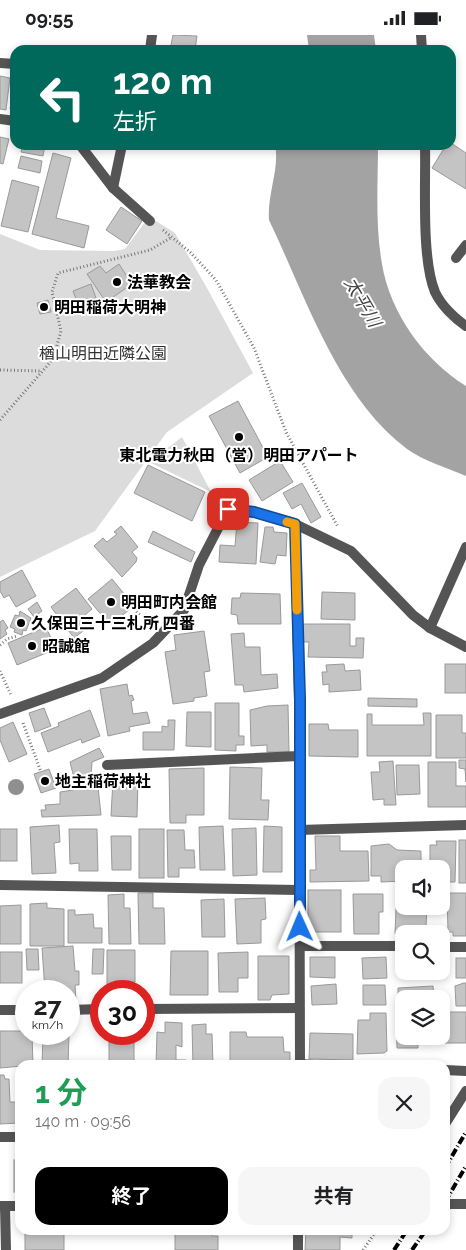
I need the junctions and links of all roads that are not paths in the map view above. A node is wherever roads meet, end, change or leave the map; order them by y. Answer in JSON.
{"nodes":[{"id":1,"x":84,"y":150,"type":"edge"},
{"id":2,"x":121,"y":150,"type":"edge"},
{"id":3,"x":425,"y":150,"type":"edge"},
{"id":4,"x":113,"y":188,"type":"junction"},
{"id":5,"x":150,"y":221,"type":"road end"},
{"id":6,"x":466,"y":245,"type":"edge"},
{"id":7,"x":456,"y":258,"type":"dead end"},
{"id":8,"x":466,"y":326,"type":"edge"},
{"id":9,"x":295,"y":524,"type":"junction"},
{"id":10,"x":466,"y":547,"type":"edge"},
{"id":11,"x":430,"y":628,"type":"junction"},
{"id":12,"x":466,"y":647,"type":"edge"},
{"id":13,"x":0,"y":714,"type":"edge"},
{"id":14,"x":299,"y":756,"type":"junction"},
{"id":15,"x":107,"y":765,"type":"dead end"},
{"id":16,"x":466,"y":825,"type":"edge"},
{"id":17,"x":299,"y":830,"type":"junction"},
{"id":18,"x":0,"y":885,"type":"edge"},
{"id":19,"x":299,"y":890,"type":"junction"},
{"id":20,"x":300,"y":945,"type":"junction"},
{"id":21,"x":395,"y":946,"type":"edge"},
{"id":22,"x":450,"y":947,"type":"edge"},
{"id":23,"x":466,"y":947,"type":"edge"},
{"id":24,"x":299,"y":1008,"type":"junction"},
{"id":25,"x":155,"y":1009,"type":"edge"},
{"id":26,"x":0,"y":1010,"type":"edge"},
{"id":27,"x":15,"y":1010,"type":"edge"},
{"id":28,"x":300,"y":1060,"type":"edge"},
{"id":29,"x":450,"y":1071,"type":"edge"},
{"id":30,"x":466,"y":1071,"type":"edge"},
{"id":31,"x":466,"y":1091,"type":"edge"},
{"id":32,"x":450,"y":1116,"type":"edge"},
{"id":33,"x":0,"y":1137,"type":"edge"},
{"id":34,"x":15,"y":1137,"type":"edge"},
{"id":35,"x":450,"y":1204,"type":"edge"},
{"id":36,"x":466,"y":1204,"type":"edge"},
{"id":37,"x":2,"y":1206,"type":"edge"},
{"id":38,"x":15,"y":1207,"type":"edge"},
{"id":39,"x":298,"y":1235,"type":"edge"},
{"id":40,"x":6,"y":1250,"type":"edge"},
{"id":41,"x":298,"y":1250,"type":"edge"}],
"edges":[{"from":1,"to":4,"type":"street"},
{"from":2,"to":4,"type":"street"},
{"from":3,"to":8,"type":"street"},
{"from":4,"to":5,"type":"street"},
{"from":6,"to":7,"type":"street"},
{"from":9,"to":11,"type":"street"},
{"from":9,"to":13,"type":"street"},
{"from":9,"to":14,"type":"street"},
{"from":10,"to":11,"type":"street"},
{"from":11,"to":12,"type":"street"},
{"from":14,"to":15,"type":"street"},
{"from":14,"to":17,"type":"street"},
{"from":16,"to":17,"type":"street"},
{"from":17,"to":19,"type":"street"},
{"from":18,"to":19,"type":"street"},
{"from":19,"to":20,"type":"street"},
{"from":20,"to":21,"type":"street"},
{"from":20,"to":24,"type":"street"},
{"from":22,"to":23,"type":"street"},
{"from":24,"to":25,"type":"street"},
{"from":24,"to":28,"type":"street"},
{"from":26,"to":27,"type":"street"},
{"from":29,"to":30,"type":"street"},
{"from":31,"to":32,"type":"street"},
{"from":33,"to":34,"type":"street"},
{"from":35,"to":36,"type":"street"},
{"from":37,"to":38,"type":"street"},
{"from":37,"to":40,"type":"street"},
{"from":39,"to":41,"type":"street"}]}
